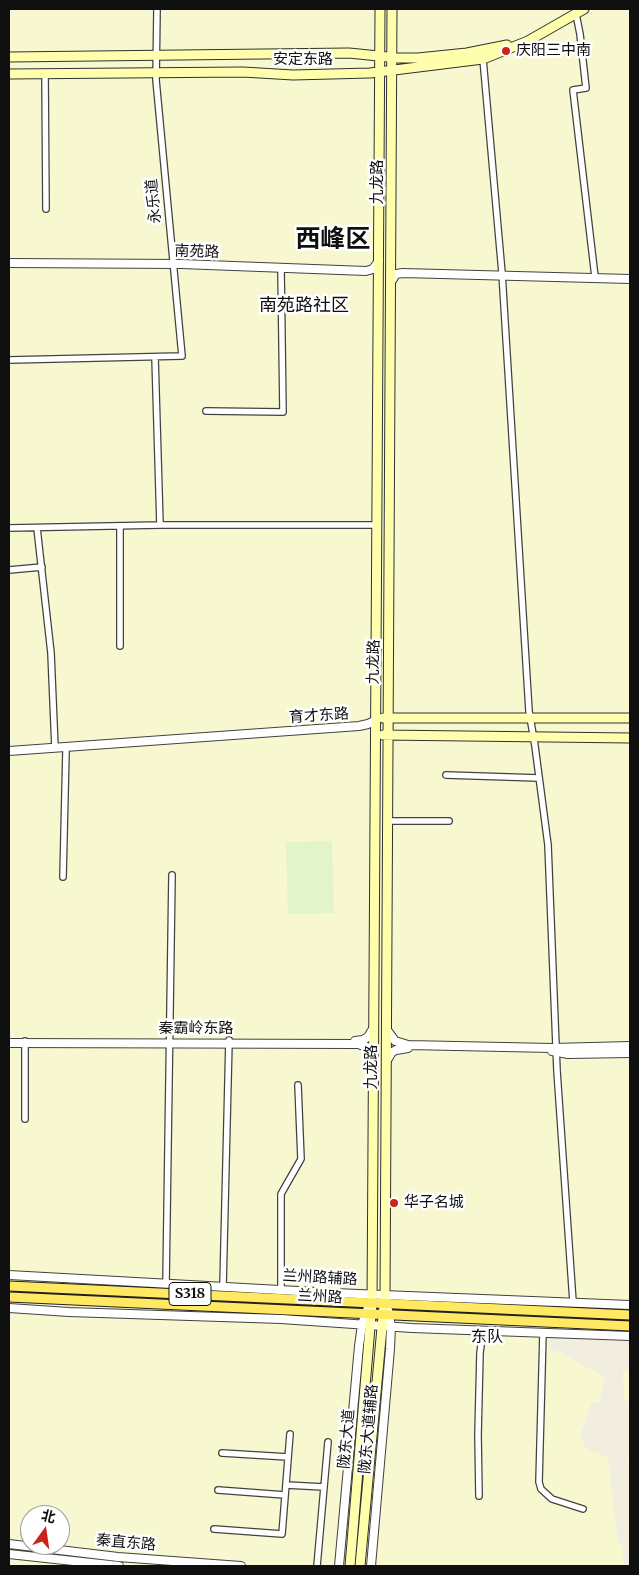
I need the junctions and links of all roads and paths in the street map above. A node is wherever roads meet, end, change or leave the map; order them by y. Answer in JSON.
{"nodes":[{"id":1,"x":157,"y":9,"type":"edge"},
{"id":2,"x":380,"y":9,"type":"edge"},
{"id":3,"x":392,"y":9,"type":"edge"},
{"id":4,"x":578,"y":10,"type":"edge"},
{"id":5,"x":156,"y":51,"type":"junction"},
{"id":6,"x":380,"y":56,"type":"junction"},
{"id":7,"x":9,"y":57,"type":"edge"},
{"id":8,"x":392,"y":58,"type":"junction"},
{"id":9,"x":483,"y":59,"type":"junction"},
{"id":10,"x":392,"y":70,"type":"junction"},
{"id":11,"x":156,"y":72,"type":"junction"},
{"id":12,"x":380,"y":72,"type":"junction"},
{"id":13,"x":45,"y":73,"type":"junction"},
{"id":14,"x":9,"y":74,"type":"edge"},
{"id":15,"x":46,"y":209,"type":"dead end"},
{"id":16,"x":379,"y":261,"type":"junction"},
{"id":17,"x":391,"y":261,"type":"junction"},
{"id":18,"x":9,"y":265,"type":"edge"},
{"id":19,"x":172,"y":266,"type":"junction"},
{"id":20,"x":281,"y":270,"type":"junction"},
{"id":21,"x":502,"y":275,"type":"junction"},
{"id":22,"x":595,"y":276,"type":"junction"},
{"id":23,"x":630,"y":277,"type":"edge"},
{"id":24,"x":379,"y":282,"type":"junction"},
{"id":25,"x":391,"y":282,"type":"junction"},
{"id":26,"x":155,"y":357,"type":"junction"},
{"id":27,"x":9,"y":360,"type":"edge"},
{"id":28,"x":206,"y":411,"type":"dead end"},
{"id":29,"x":160,"y":525,"type":"junction"},
{"id":30,"x":377,"y":525,"type":"junction"},
{"id":31,"x":120,"y":526,"type":"junction"},
{"id":32,"x":9,"y":528,"type":"edge"},
{"id":33,"x":37,"y":528,"type":"junction"},
{"id":34,"x":42,"y":567,"type":"junction"},
{"id":35,"x":9,"y":570,"type":"edge"},
{"id":36,"x":120,"y":646,"type":"dead end"},
{"id":37,"x":388,"y":717,"type":"junction"},
{"id":38,"x":630,"y":718,"type":"edge"},
{"id":39,"x":530,"y":719,"type":"junction"},
{"id":40,"x":376,"y":720,"type":"junction"},
{"id":41,"x":376,"y":733,"type":"junction"},
{"id":42,"x":388,"y":736,"type":"junction"},
{"id":43,"x":534,"y":738,"type":"junction"},
{"id":44,"x":630,"y":738,"type":"edge"},
{"id":45,"x":55,"y":748,"type":"junction"},
{"id":46,"x":9,"y":751,"type":"edge"},
{"id":47,"x":66,"y":751,"type":"junction"},
{"id":48,"x":9,"y":755,"type":"edge"},
{"id":49,"x":446,"y":775,"type":"dead end"},
{"id":50,"x":539,"y":778,"type":"junction"},
{"id":51,"x":388,"y":820,"type":"junction"},
{"id":52,"x":449,"y":821,"type":"dead end"},
{"id":53,"x":172,"y":875,"type":"dead end"},
{"id":54,"x":63,"y":877,"type":"dead end"},
{"id":55,"x":374,"y":1027,"type":"junction"},
{"id":56,"x":386,"y":1028,"type":"junction"},
{"id":57,"x":9,"y":1041,"type":"edge"},
{"id":58,"x":25,"y":1041,"type":"junction"},
{"id":59,"x":170,"y":1041,"type":"junction"},
{"id":60,"x":229,"y":1041,"type":"junction"},
{"id":61,"x":630,"y":1046,"type":"edge"},
{"id":62,"x":556,"y":1050,"type":"junction"},
{"id":63,"x":630,"y":1053,"type":"edge"},
{"id":64,"x":374,"y":1060,"type":"junction"},
{"id":65,"x":386,"y":1062,"type":"junction"},
{"id":66,"x":298,"y":1085,"type":"dead end"},
{"id":67,"x":25,"y":1119,"type":"dead end"},
{"id":68,"x":9,"y":1275,"type":"edge"},
{"id":69,"x":166,"y":1283,"type":"junction"},
{"id":70,"x":9,"y":1286,"type":"edge"},
{"id":71,"x":223,"y":1286,"type":"junction"},
{"id":72,"x":281,"y":1290,"type":"junction"},
{"id":73,"x":9,"y":1297,"type":"edge"},
{"id":74,"x":371,"y":1300,"type":"junction"},
{"id":75,"x":385,"y":1301,"type":"junction"},
{"id":76,"x":573,"y":1302,"type":"junction"},
{"id":77,"x":630,"y":1305,"type":"edge"},
{"id":78,"x":9,"y":1308,"type":"edge"},
{"id":79,"x":369,"y":1314,"type":"junction"},
{"id":80,"x":386,"y":1315,"type":"junction"},
{"id":81,"x":630,"y":1315,"type":"edge"},
{"id":82,"x":367,"y":1325,"type":"junction"},
{"id":83,"x":386,"y":1326,"type":"junction"},
{"id":84,"x":630,"y":1326,"type":"edge"},
{"id":85,"x":483,"y":1330,"type":"junction"},
{"id":86,"x":543,"y":1333,"type":"junction"},
{"id":87,"x":630,"y":1336,"type":"edge"},
{"id":88,"x":290,"y":1434,"type":"dead end"},
{"id":89,"x":328,"y":1442,"type":"dead end"},
{"id":90,"x":222,"y":1452,"type":"dead end"},
{"id":91,"x":288,"y":1457,"type":"junction"},
{"id":92,"x":286,"y":1485,"type":"junction"},
{"id":93,"x":324,"y":1487,"type":"junction"},
{"id":94,"x":218,"y":1490,"type":"dead end"},
{"id":95,"x":285,"y":1495,"type":"junction"},
{"id":96,"x":479,"y":1496,"type":"dead end"},
{"id":97,"x":583,"y":1509,"type":"dead end"},
{"id":98,"x":214,"y":1529,"type":"dead end"},
{"id":99,"x":9,"y":1544,"type":"edge"},
{"id":100,"x":9,"y":1554,"type":"edge"},
{"id":101,"x":120,"y":1566,"type":"edge"},
{"id":102,"x":241,"y":1566,"type":"edge"},
{"id":103,"x":316,"y":1566,"type":"edge"},
{"id":104,"x":339,"y":1566,"type":"edge"},
{"id":105,"x":350,"y":1566,"type":"edge"},
{"id":106,"x":360,"y":1566,"type":"edge"},
{"id":107,"x":371,"y":1566,"type":"edge"}],
"edges":[{"from":1,"to":5,"type":"street","name":"永乐道"},
{"from":2,"to":6,"type":"main road","name":"九龙路"},
{"from":3,"to":8,"type":"main road","name":"九龙路"},
{"from":4,"to":8,"type":"main road","name":"安定东路"},
{"from":4,"to":9,"type":"main road","name":"安定东路"},
{"from":4,"to":22,"type":"street"},
{"from":5,"to":6,"type":"main road","name":"安定东路"},
{"from":5,"to":7,"type":"main road","name":"安定东路"},
{"from":5,"to":11,"type":"street","name":"永乐道"},
{"from":6,"to":8,"type":"main road","name":"安定东路"},
{"from":6,"to":12,"type":"main road","name":"九龙路"},
{"from":8,"to":10,"type":"main road","name":"九龙路"},
{"from":9,"to":10,"type":"main road","name":"安定东路"},
{"from":9,"to":21,"type":"street"},
{"from":10,"to":12,"type":"main road","name":"安定东路"},
{"from":10,"to":17,"type":"main road","name":"九龙路"},
{"from":11,"to":12,"type":"main road","name":"安定东路"},
{"from":11,"to":13,"type":"main road","name":"安定东路"},
{"from":11,"to":19,"type":"street","name":"永乐道"},
{"from":12,"to":16,"type":"main road","name":"九龙路"},
{"from":13,"to":14,"type":"main road","name":"安定东路"},
{"from":13,"to":15,"type":"street"},
{"from":16,"to":20,"type":"street","name":"南苑路"},
{"from":16,"to":24,"type":"main road","name":"九龙路"},
{"from":17,"to":21,"type":"street"},
{"from":17,"to":25,"type":"main road","name":"九龙路"},
{"from":18,"to":19,"type":"street","name":"南苑路"},
{"from":19,"to":20,"type":"street","name":"南苑路"},
{"from":19,"to":26,"type":"street","name":"永乐道"},
{"from":20,"to":24,"type":"street","name":"南苑路"},
{"from":20,"to":28,"type":"street"},
{"from":21,"to":22,"type":"street"},
{"from":21,"to":25,"type":"street"},
{"from":21,"to":39,"type":"street"},
{"from":22,"to":23,"type":"street"},
{"from":24,"to":30,"type":"main road","name":"九龙路"},
{"from":25,"to":37,"type":"main road","name":"九龙路"},
{"from":26,"to":27,"type":"street"},
{"from":26,"to":29,"type":"street"},
{"from":29,"to":30,"type":"street"},
{"from":29,"to":31,"type":"street"},
{"from":30,"to":40,"type":"main road","name":"九龙路"},
{"from":31,"to":33,"type":"street"},
{"from":31,"to":36,"type":"street"},
{"from":32,"to":33,"type":"street"},
{"from":33,"to":34,"type":"street"},
{"from":34,"to":35,"type":"street"},
{"from":34,"to":45,"type":"street"},
{"from":37,"to":39,"type":"main road","name":"育才东路"},
{"from":37,"to":40,"type":"main road","name":"育才东路"},
{"from":37,"to":42,"type":"main road","name":"九龙路"},
{"from":38,"to":39,"type":"main road","name":"育才东路"},
{"from":39,"to":43,"type":"street"},
{"from":40,"to":41,"type":"main road","name":"九龙路"},
{"from":40,"to":45,"type":"street","name":"育才东路"},
{"from":41,"to":42,"type":"main road","name":"育才东路"},
{"from":41,"to":47,"type":"street","name":"育才东路"},
{"from":41,"to":55,"type":"main road","name":"九龙路"},
{"from":42,"to":43,"type":"main road","name":"育才东路"},
{"from":42,"to":51,"type":"main road","name":"九龙路"},
{"from":43,"to":44,"type":"main road","name":"育才东路"},
{"from":43,"to":50,"type":"street"},
{"from":45,"to":46,"type":"street","name":"育才东路"},
{"from":47,"to":48,"type":"street","name":"育才东路"},
{"from":47,"to":54,"type":"street"},
{"from":49,"to":50,"type":"street"},
{"from":50,"to":62,"type":"street"},
{"from":51,"to":52,"type":"street"},
{"from":51,"to":56,"type":"main road","name":"九龙路"},
{"from":53,"to":59,"type":"street"},
{"from":55,"to":60,"type":"street","name":"秦霸岭东路"},
{"from":55,"to":64,"type":"main road","name":"九龙路"},
{"from":56,"to":62,"type":"street"},
{"from":56,"to":65,"type":"main road","name":"九龙路"},
{"from":57,"to":58,"type":"street","name":"秦霸岭东路"},
{"from":58,"to":59,"type":"street","name":"秦霸岭东路"},
{"from":58,"to":67,"type":"street"},
{"from":59,"to":60,"type":"street","name":"秦霸岭东路"},
{"from":59,"to":69,"type":"street"},
{"from":60,"to":64,"type":"street","name":"秦霸岭东路"},
{"from":60,"to":71,"type":"street"},
{"from":61,"to":62,"type":"street"},
{"from":62,"to":63,"type":"street"},
{"from":62,"to":65,"type":"street"},
{"from":62,"to":76,"type":"street"},
{"from":64,"to":74,"type":"main road","name":"九龙路"},
{"from":65,"to":75,"type":"main road","name":"九龙路"},
{"from":66,"to":72,"type":"street"},
{"from":68,"to":69,"type":"street","name":"兰州路辅路"},
{"from":69,"to":71,"type":"street","name":"兰州路辅路"},
{"from":70,"to":74,"type":"main road","name":"兰州路","number":"S318"},
{"from":71,"to":72,"type":"street","name":"兰州路辅路"},
{"from":72,"to":74,"type":"street","name":"兰州路辅路"},
{"from":73,"to":79,"type":"main road","name":"兰州路","number":"S318"},
{"from":74,"to":75,"type":"main road","name":"兰州路","number":"S318"},
{"from":74,"to":79,"type":"main road","name":"九龙路"},
{"from":75,"to":76,"type":"street"},
{"from":75,"to":80,"type":"main road","name":"九龙路"},
{"from":75,"to":81,"type":"main road","name":"兰州路","number":"S318"},
{"from":76,"to":77,"type":"street"},
{"from":78,"to":82,"type":"street"},
{"from":79,"to":80,"type":"main road","name":"兰州路","number":"S318"},
{"from":79,"to":82,"type":"main road","name":"陇东大道"},
{"from":80,"to":83,"type":"main road","name":"陇东大道"},
{"from":80,"to":84,"type":"main road","name":"兰州路","number":"S318"},
{"from":82,"to":83,"type":"street"},
{"from":82,"to":104,"type":"street","name":"陇东大道辅路"},
{"from":82,"to":105,"type":"main road","name":"陇东大道"},
{"from":83,"to":85,"type":"street"},
{"from":83,"to":106,"type":"main road","name":"陇东大道"},
{"from":83,"to":107,"type":"street","name":"陇东大道辅路"},
{"from":85,"to":86,"type":"street"},
{"from":85,"to":96,"type":"street"},
{"from":86,"to":87,"type":"street"},
{"from":86,"to":97,"type":"street"},
{"from":88,"to":91,"type":"street"},
{"from":89,"to":93,"type":"street"},
{"from":90,"to":91,"type":"street"},
{"from":91,"to":92,"type":"street"},
{"from":92,"to":93,"type":"street"},
{"from":92,"to":95,"type":"street"},
{"from":93,"to":103,"type":"street"},
{"from":94,"to":95,"type":"street"},
{"from":95,"to":98,"type":"street"},
{"from":99,"to":102,"type":"street","name":"秦直东路"},
{"from":100,"to":101,"type":"street","name":"秦直东路"}]}
